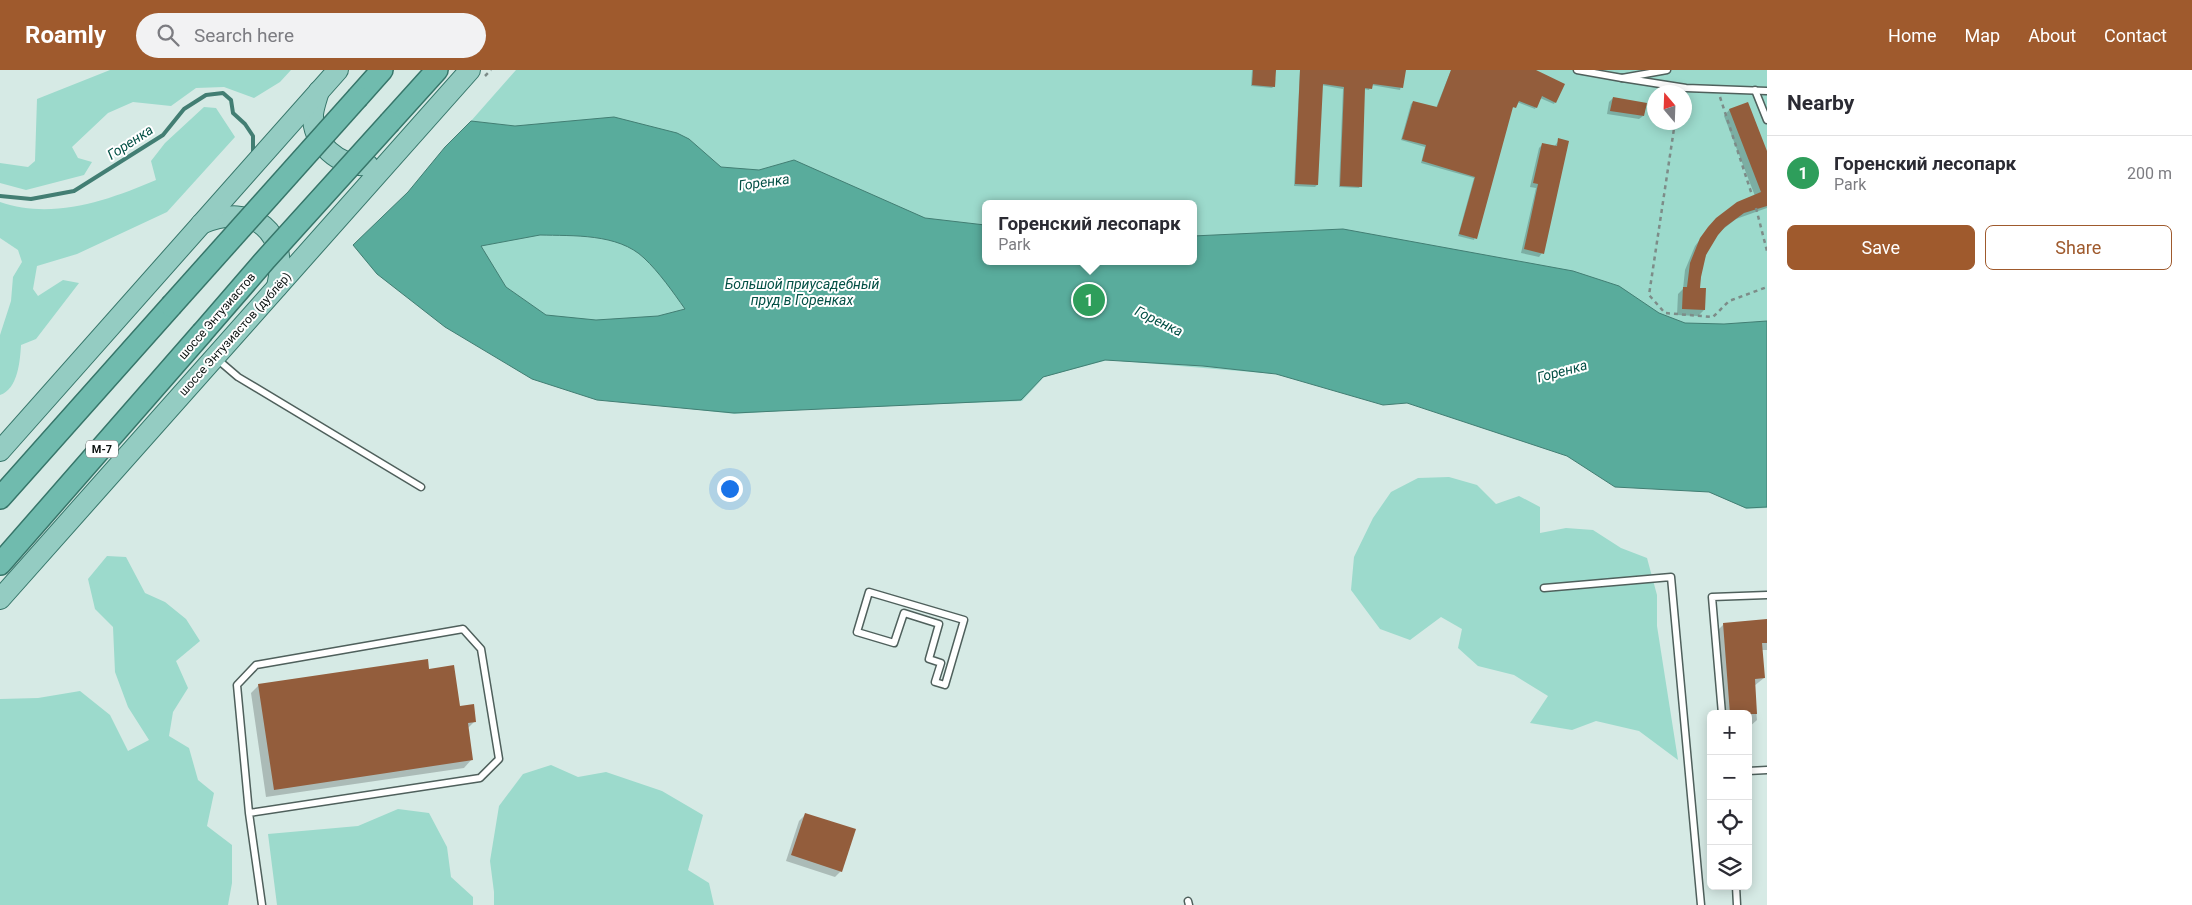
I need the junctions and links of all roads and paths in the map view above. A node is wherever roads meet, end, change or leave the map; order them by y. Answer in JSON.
{"nodes":[{"id":1,"x":338,"y":70,"type":"edge"},
{"id":2,"x":382,"y":70,"type":"edge"},
{"id":3,"x":437,"y":70,"type":"edge"},
{"id":4,"x":470,"y":70,"type":"edge"},
{"id":5,"x":1577,"y":70,"type":"edge"},
{"id":6,"x":1667,"y":70,"type":"edge"},
{"id":7,"x":1622,"y":78,"type":"junction"},
{"id":8,"x":320,"y":89,"type":"junction"},
{"id":9,"x":1718,"y":89,"type":"junction"},
{"id":10,"x":1755,"y":90,"type":"junction"},
{"id":11,"x":1767,"y":90,"type":"edge"},
{"id":12,"x":1767,"y":120,"type":"edge"},
{"id":13,"x":1674,"y":130,"type":"edge"},
{"id":14,"x":395,"y":155,"type":"junction"},
{"id":15,"x":1752,"y":195,"type":"dead end"},
{"id":16,"x":1756,"y":208,"type":"dead end"},
{"id":17,"x":199,"y":224,"type":"junction"},
{"id":18,"x":1767,"y":251,"type":"edge"},
{"id":19,"x":277,"y":287,"type":"junction"},
{"id":20,"x":1767,"y":288,"type":"edge"},
{"id":21,"x":1694,"y":310,"type":"dead end"},
{"id":22,"x":1694,"y":315,"type":"junction"},
{"id":23,"x":215,"y":358,"type":"junction"},
{"id":24,"x":0,"y":451,"type":"edge"},
{"id":25,"x":421,"y":487,"type":"dead end"},
{"id":26,"x":0,"y":498,"type":"edge"},
{"id":27,"x":0,"y":564,"type":"edge"},
{"id":28,"x":1544,"y":588,"type":"dead end"},
{"id":29,"x":868,"y":592,"type":"joint"},
{"id":30,"x":1767,"y":595,"type":"edge"},
{"id":31,"x":0,"y":599,"type":"edge"},
{"id":32,"x":1722,"y":710,"type":"edge"},
{"id":33,"x":1767,"y":770,"type":"edge"},
{"id":34,"x":1752,"y":771,"type":"edge"},
{"id":35,"x":248,"y":813,"type":"junction"},
{"id":36,"x":1736,"y":890,"type":"edge"},
{"id":37,"x":262,"y":905,"type":"edge"},
{"id":38,"x":1700,"y":905,"type":"edge"},
{"id":39,"x":1737,"y":905,"type":"edge"}],
"edges":[{"from":1,"to":8,"type":"main road"},
{"from":2,"to":26,"type":"highway","bridge":true},
{"from":3,"to":27,"type":"highway","name":"шоссе Энтузиастов","number":"М-7","bridge":true},
{"from":4,"to":14,"type":"main road","name":"шоссе Энтузиастов (дублёр)"},
{"from":5,"to":7,"type":"lane"},
{"from":6,"to":7,"type":"lane"},
{"from":7,"to":9,"type":"lane"},
{"from":8,"to":14,"type":"main road"},
{"from":8,"to":17,"type":"main road"},
{"from":9,"to":10,"type":"lane"},
{"from":9,"to":15,"type":"path"},
{"from":10,"to":11,"type":"lane"},
{"from":10,"to":12,"type":"lane"},
{"from":13,"to":22,"type":"path"},
{"from":14,"to":19,"type":"main road","name":"шоссе Энтузиастов (дублёр)"},
{"from":16,"to":18,"type":"path"},
{"from":17,"to":19,"type":"main road"},
{"from":17,"to":24,"type":"main road"},
{"from":19,"to":23,"type":"main road","name":"шоссе Энтузиастов (дублёр)"},
{"from":20,"to":22,"type":"path"},
{"from":21,"to":22,"type":"path"},
{"from":23,"to":25,"type":"lane"},
{"from":23,"to":31,"type":"main road","name":"шоссе Энтузиастов (дублёр)"},
{"from":28,"to":38,"type":"lane"},
{"from":29,"to":29,"type":"lane"},
{"from":30,"to":32,"type":"lane"},
{"from":33,"to":34,"type":"lane"},
{"from":35,"to":35,"type":"lane"},
{"from":35,"to":37,"type":"lane"},
{"from":36,"to":39,"type":"lane"}]}
